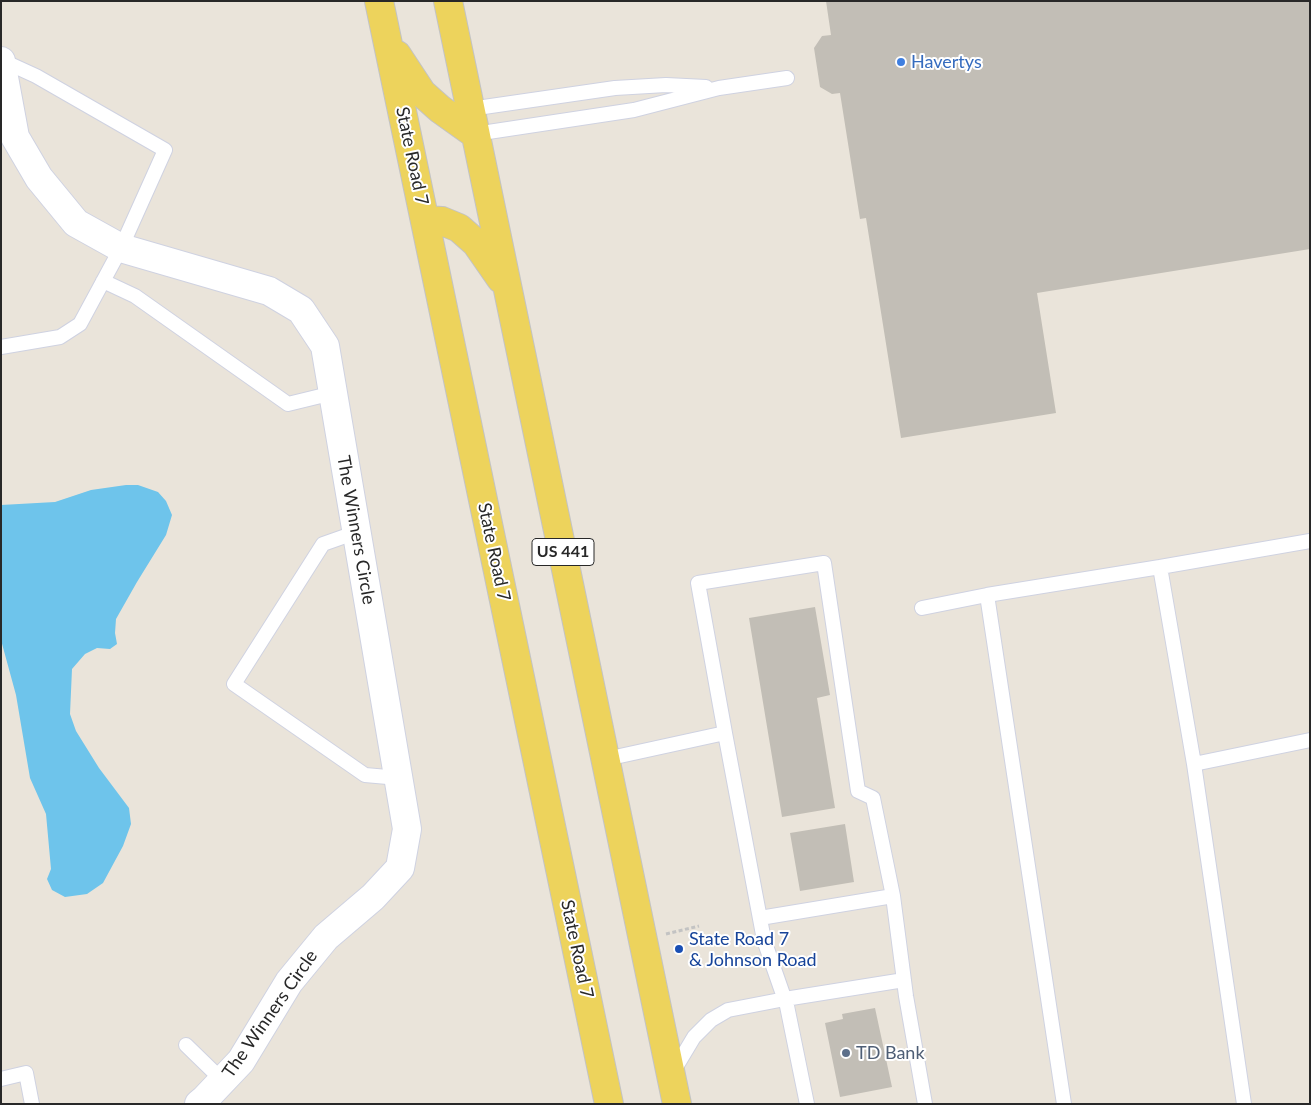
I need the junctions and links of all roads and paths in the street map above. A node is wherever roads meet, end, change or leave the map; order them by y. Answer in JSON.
{"nodes":[{"id":1,"x":380,"y":1,"type":"edge"},
{"id":2,"x":448,"y":1,"type":"edge"},
{"id":3,"x":388,"y":41,"type":"junction"},
{"id":4,"x":1,"y":60,"type":"edge"},
{"id":5,"x":787,"y":78,"type":"dead end"},
{"id":6,"x":719,"y":88,"type":"junction"},
{"id":7,"x":473,"y":121,"type":"junction"},
{"id":8,"x":425,"y":220,"type":"junction"},
{"id":9,"x":121,"y":248,"type":"junction"},
{"id":10,"x":103,"y":281,"type":"junction"},
{"id":11,"x":508,"y":289,"type":"junction"},
{"id":12,"x":1,"y":347,"type":"edge"},
{"id":13,"x":333,"y":393,"type":"junction"},
{"id":14,"x":357,"y":532,"type":"junction"},
{"id":15,"x":1310,"y":541,"type":"edge"},
{"id":16,"x":1160,"y":567,"type":"junction"},
{"id":17,"x":987,"y":595,"type":"junction"},
{"id":18,"x":922,"y":608,"type":"dead end"},
{"id":19,"x":725,"y":733,"type":"junction"},
{"id":20,"x":1310,"y":740,"type":"edge"},
{"id":21,"x":606,"y":759,"type":"junction"},
{"id":22,"x":1194,"y":764,"type":"junction"},
{"id":23,"x":399,"y":778,"type":"junction"},
{"id":24,"x":893,"y":896,"type":"junction"},
{"id":25,"x":760,"y":918,"type":"junction"},
{"id":26,"x":699,"y":926,"type":"dead end"},
{"id":27,"x":643,"y":939,"type":"junction"},
{"id":28,"x":904,"y":980,"type":"junction"},
{"id":29,"x":785,"y":999,"type":"junction"},
{"id":30,"x":186,"y":1045,"type":"dead end"},
{"id":31,"x":671,"y":1074,"type":"junction"},
{"id":32,"x":1,"y":1079,"type":"edge"},
{"id":33,"x":223,"y":1081,"type":"junction"},
{"id":34,"x":32,"y":1104,"type":"edge"},
{"id":35,"x":199,"y":1104,"type":"edge"},
{"id":36,"x":609,"y":1104,"type":"edge"},
{"id":37,"x":677,"y":1104,"type":"edge"},
{"id":38,"x":807,"y":1104,"type":"edge"},
{"id":39,"x":926,"y":1104,"type":"edge"},
{"id":40,"x":1064,"y":1104,"type":"edge"},
{"id":41,"x":1244,"y":1104,"type":"edge"}],
"edges":[{"from":1,"to":3,"type":"main road","name":"State Road 7"},
{"from":2,"to":7,"type":"main road","number":"US 441"},
{"from":3,"to":7,"type":"main road"},
{"from":3,"to":8,"type":"main road","name":"State Road 7"},
{"from":4,"to":9,"type":"street","name":"The Winners Circle"},
{"from":4,"to":9,"type":"lane"},
{"from":5,"to":6,"type":"lane"},
{"from":6,"to":7,"type":"lane"},
{"from":6,"to":7,"type":"lane"},
{"from":7,"to":11,"type":"main road","number":"US 441"},
{"from":8,"to":11,"type":"main road"},
{"from":8,"to":36,"type":"main road","name":"State Road 7"},
{"from":9,"to":10,"type":"lane"},
{"from":9,"to":13,"type":"street","name":"The Winners Circle"},
{"from":10,"to":12,"type":"lane"},
{"from":10,"to":13,"type":"lane"},
{"from":11,"to":21,"type":"main road","number":"US 441"},
{"from":13,"to":14,"type":"street","name":"The Winners Circle"},
{"from":14,"to":23,"type":"street","name":"The Winners Circle"},
{"from":14,"to":23,"type":"lane"},
{"from":15,"to":16,"type":"lane"},
{"from":16,"to":17,"type":"lane"},
{"from":16,"to":22,"type":"lane"},
{"from":17,"to":18,"type":"lane"},
{"from":17,"to":40,"type":"lane"},
{"from":19,"to":21,"type":"lane"},
{"from":19,"to":24,"type":"lane"},
{"from":19,"to":25,"type":"lane"},
{"from":20,"to":22,"type":"lane"},
{"from":21,"to":27,"type":"main road","number":"US 441"},
{"from":22,"to":41,"type":"lane"},
{"from":23,"to":33,"type":"street","name":"The Winners Circle"},
{"from":24,"to":25,"type":"lane"},
{"from":24,"to":28,"type":"lane"},
{"from":25,"to":29,"type":"lane"},
{"from":26,"to":27,"type":"path"},
{"from":27,"to":31,"type":"main road","number":"US 441"},
{"from":28,"to":29,"type":"lane"},
{"from":28,"to":39,"type":"lane"},
{"from":29,"to":31,"type":"lane"},
{"from":29,"to":38,"type":"lane"},
{"from":30,"to":33,"type":"lane"},
{"from":31,"to":37,"type":"main road","number":"US 441"},
{"from":32,"to":34,"type":"lane"},
{"from":33,"to":35,"type":"street","name":"The Winners Circle"}]}
